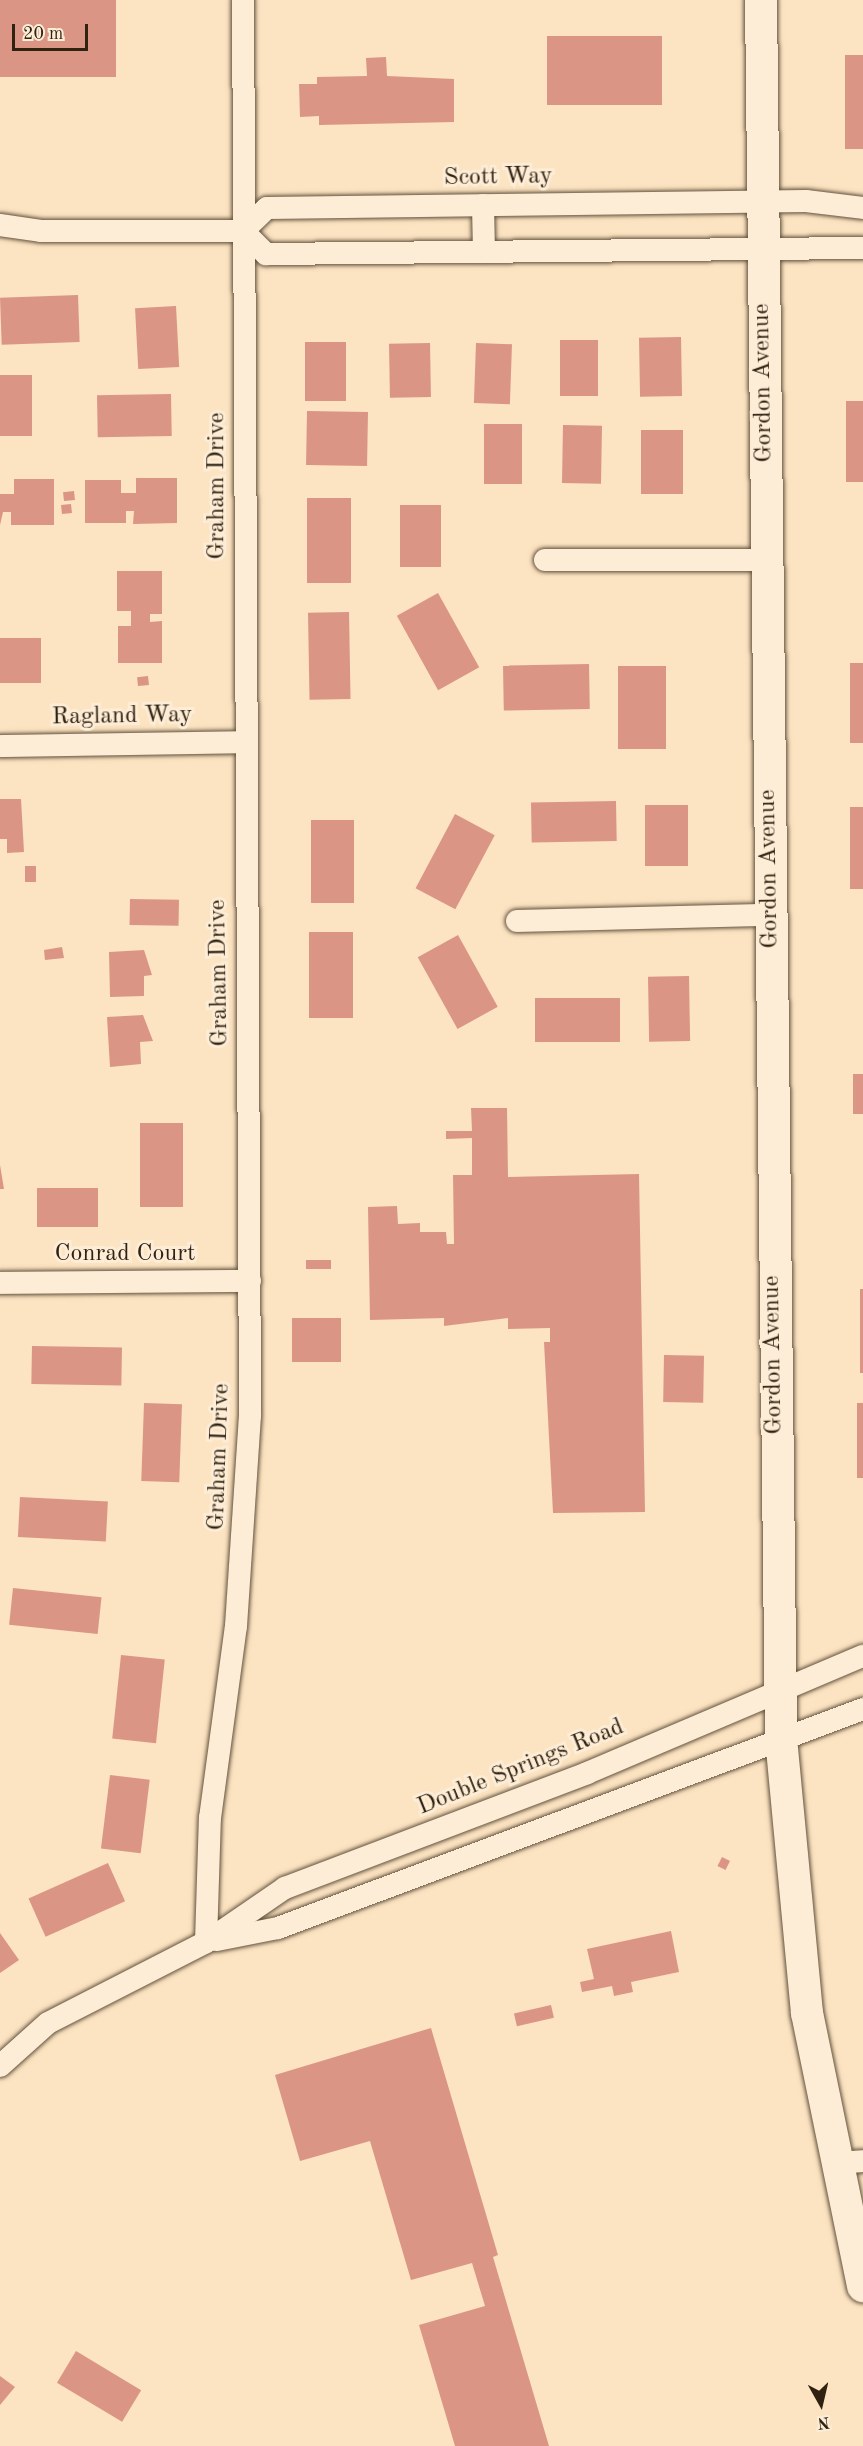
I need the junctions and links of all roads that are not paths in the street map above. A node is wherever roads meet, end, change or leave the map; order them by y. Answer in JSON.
{"nodes":[{"id":1,"x":243,"y":0,"type":"edge"},
{"id":2,"x":760,"y":0,"type":"edge"},
{"id":3,"x":763,"y":202,"type":"junction"},
{"id":4,"x":483,"y":205,"type":"junction"},
{"id":5,"x":863,"y":208,"type":"edge"},
{"id":6,"x":0,"y":225,"type":"edge"},
{"id":7,"x":243,"y":231,"type":"junction"},
{"id":8,"x":863,"y":248,"type":"edge"},
{"id":9,"x":763,"y":249,"type":"junction"},
{"id":10,"x":484,"y":252,"type":"junction"},
{"id":11,"x":545,"y":560,"type":"dead end"},
{"id":12,"x":766,"y":560,"type":"junction"},
{"id":13,"x":245,"y":742,"type":"junction"},
{"id":14,"x":0,"y":746,"type":"edge"},
{"id":15,"x":770,"y":915,"type":"junction"},
{"id":16,"x":517,"y":921,"type":"dead end"},
{"id":17,"x":250,"y":1281,"type":"junction"},
{"id":18,"x":0,"y":1283,"type":"edge"},
{"id":19,"x":863,"y":1656,"type":"edge"},
{"id":20,"x":780,"y":1691,"type":"junction"},
{"id":21,"x":863,"y":1709,"type":"edge"},
{"id":22,"x":781,"y":1738,"type":"junction"},
{"id":23,"x":206,"y":1942,"type":"junction"},
{"id":24,"x":0,"y":2066,"type":"edge"},
{"id":25,"x":849,"y":2162,"type":"edge"},
{"id":26,"x":863,"y":2286,"type":"edge"}],
"edges":[{"from":1,"to":7,"type":"street","name":"Graham Drive"},
{"from":2,"to":3,"type":"main road","name":"Gordon Avenue"},
{"from":3,"to":4,"type":"street","name":"Scott Way"},
{"from":3,"to":5,"type":"street","name":"Scott Way"},
{"from":3,"to":9,"type":"main road","name":"Gordon Avenue"},
{"from":4,"to":7,"type":"street","name":"Scott Way"},
{"from":4,"to":10,"type":"street"},
{"from":6,"to":7,"type":"street"},
{"from":7,"to":10,"type":"street"},
{"from":7,"to":13,"type":"street","name":"Graham Drive"},
{"from":8,"to":9,"type":"street"},
{"from":9,"to":10,"type":"street"},
{"from":9,"to":12,"type":"main road","name":"Gordon Avenue"},
{"from":11,"to":12,"type":"street"},
{"from":12,"to":15,"type":"main road","name":"Gordon Avenue"},
{"from":13,"to":14,"type":"street","name":"Ragland Way"},
{"from":13,"to":17,"type":"street","name":"Graham Drive"},
{"from":15,"to":16,"type":"street"},
{"from":15,"to":20,"type":"main road","name":"Gordon Avenue"},
{"from":17,"to":18,"type":"street","name":"Conrad Court"},
{"from":17,"to":23,"type":"street","name":"Graham Drive"},
{"from":19,"to":20,"type":"street","name":"Double Springs Road"},
{"from":20,"to":22,"type":"main road","name":"Gordon Avenue"},
{"from":20,"to":23,"type":"street","name":"Double Springs Road"},
{"from":21,"to":22,"type":"street","name":"Double Springs Road"},
{"from":22,"to":23,"type":"street","name":"Double Springs Road"},
{"from":22,"to":25,"type":"main road","name":"Gordon Avenue"},
{"from":23,"to":24,"type":"street","name":"Double Springs Road"},
{"from":25,"to":26,"type":"main road","name":"Gordon Avenue"}]}
